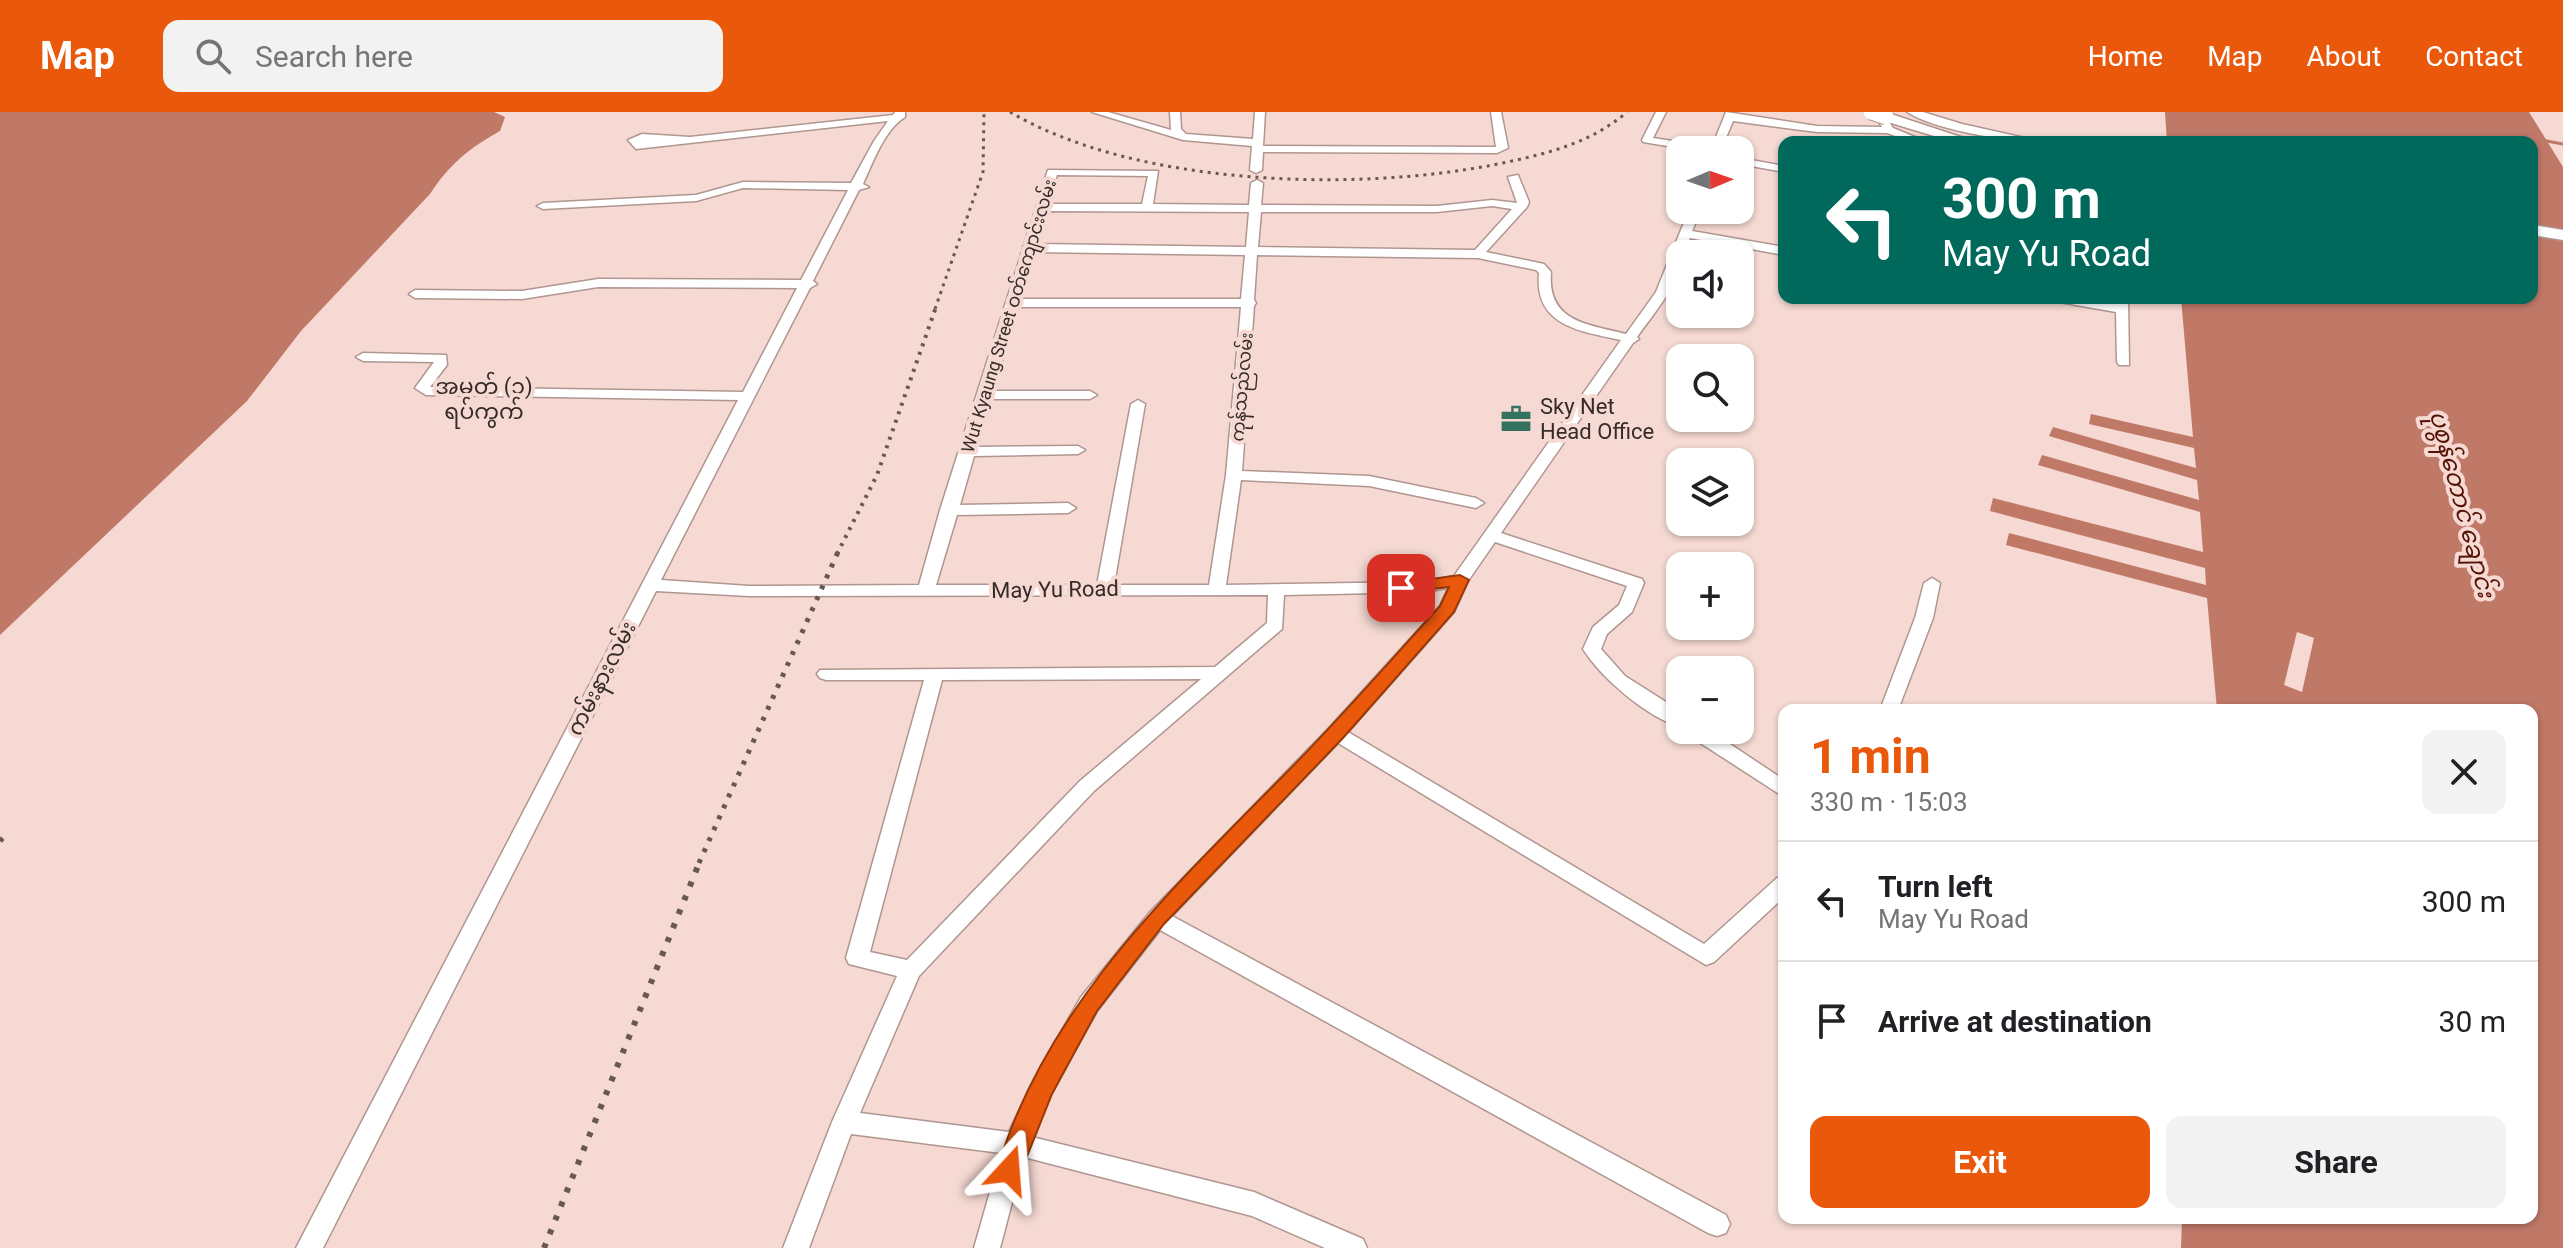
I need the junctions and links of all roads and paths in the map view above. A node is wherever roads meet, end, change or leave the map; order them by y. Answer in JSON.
{"nodes":[{"id":1,"x":1097,"y":112,"type":"edge"},
{"id":2,"x":1175,"y":112,"type":"edge"},
{"id":3,"x":1260,"y":112,"type":"edge"},
{"id":4,"x":1496,"y":112,"type":"edge"},
{"id":5,"x":1661,"y":112,"type":"edge"},
{"id":6,"x":1871,"y":112,"type":"edge"},
{"id":7,"x":1878,"y":112,"type":"edge"},
{"id":8,"x":1912,"y":112,"type":"edge"},
{"id":9,"x":900,"y":114,"type":"edge"},
{"id":10,"x":1730,"y":114,"type":"edge"},
{"id":11,"x":1888,"y":130,"type":"junction"},
{"id":12,"x":1720,"y":136,"type":"edge"},
{"id":13,"x":1905,"y":136,"type":"edge"},
{"id":14,"x":1949,"y":136,"type":"edge"},
{"id":15,"x":2007,"y":136,"type":"edge"},
{"id":16,"x":1183,"y":137,"type":"junction"},
{"id":17,"x":690,"y":140,"type":"dead end"},
{"id":18,"x":1666,"y":143,"type":"edge"},
{"id":19,"x":1257,"y":146,"type":"junction"},
{"id":20,"x":1754,"y":164,"type":"edge"},
{"id":21,"x":1778,"y":168,"type":"edge"},
{"id":22,"x":1514,"y":177,"type":"dead end"},
{"id":23,"x":861,"y":187,"type":"junction"},
{"id":24,"x":543,"y":206,"type":"dead end"},
{"id":25,"x":1041,"y":207,"type":"junction"},
{"id":26,"x":1147,"y":207,"type":"junction"},
{"id":27,"x":1521,"y":207,"type":"junction"},
{"id":28,"x":1256,"y":208,"type":"junction"},
{"id":29,"x":1690,"y":224,"type":"edge"},
{"id":30,"x":2538,"y":231,"type":"edge"},
{"id":31,"x":1686,"y":234,"type":"junction"},
{"id":32,"x":2563,"y":235,"type":"edge"},
{"id":33,"x":1029,"y":248,"type":"junction"},
{"id":34,"x":1253,"y":250,"type":"junction"},
{"id":35,"x":1778,"y":250,"type":"edge"},
{"id":36,"x":1478,"y":254,"type":"junction"},
{"id":37,"x":808,"y":284,"type":"junction"},
{"id":38,"x":415,"y":294,"type":"dead end"},
{"id":39,"x":1012,"y":303,"type":"junction"},
{"id":40,"x":1250,"y":303,"type":"junction"},
{"id":41,"x":2123,"y":304,"type":"edge"},
{"id":42,"x":1632,"y":339,"type":"junction"},
{"id":43,"x":363,"y":357,"type":"dead end"},
{"id":44,"x":2124,"y":362,"type":"dead end"},
{"id":45,"x":983,"y":395,"type":"junction"},
{"id":46,"x":1090,"y":395,"type":"dead end"},
{"id":47,"x":747,"y":396,"type":"junction"},
{"id":48,"x":1138,"y":404,"type":"dead end"},
{"id":49,"x":1078,"y":450,"type":"dead end"},
{"id":50,"x":966,"y":452,"type":"junction"},
{"id":51,"x":1234,"y":475,"type":"junction"},
{"id":52,"x":1476,"y":503,"type":"dead end"},
{"id":53,"x":1068,"y":508,"type":"dead end"},
{"id":54,"x":948,"y":510,"type":"junction"},
{"id":55,"x":1492,"y":536,"type":"junction"},
{"id":56,"x":1460,"y":580,"type":"junction"},
{"id":57,"x":1932,"y":583,"type":"dead end"},
{"id":58,"x":653,"y":585,"type":"junction"},
{"id":59,"x":1105,"y":588,"type":"junction"},
{"id":60,"x":1217,"y":589,"type":"junction"},
{"id":61,"x":1276,"y":590,"type":"junction"},
{"id":62,"x":926,"y":591,"type":"junction"},
{"id":63,"x":1219,"y":673,"type":"junction"},
{"id":64,"x":826,"y":674,"type":"dead end"},
{"id":65,"x":935,"y":674,"type":"junction"},
{"id":66,"x":1891,"y":704,"type":"edge"},
{"id":67,"x":1666,"y":711,"type":"edge"},
{"id":68,"x":1336,"y":733,"type":"junction"},
{"id":69,"x":1716,"y":744,"type":"edge"},
{"id":70,"x":1778,"y":786,"type":"edge"},
{"id":71,"x":1778,"y":890,"type":"edge"},
{"id":72,"x":1157,"y":918,"type":"junction"},
{"id":73,"x":911,"y":970,"type":"junction"},
{"id":74,"x":844,"y":1122,"type":"junction"},
{"id":75,"x":1016,"y":1144,"type":"junction"},
{"id":76,"x":1717,"y":1224,"type":"dead end"},
{"id":77,"x":309,"y":1248,"type":"edge"},
{"id":78,"x":319,"y":1248,"type":"edge"},
{"id":79,"x":796,"y":1248,"type":"edge"},
{"id":80,"x":987,"y":1248,"type":"edge"},
{"id":81,"x":1354,"y":1248,"type":"edge"}],
"edges":[{"from":1,"to":16,"type":"street"},
{"from":2,"to":16,"type":"street"},
{"from":3,"to":19,"type":"street","name":"ကုန်သည်လမ်း"},
{"from":4,"to":19,"type":"street"},
{"from":5,"to":18,"type":"street"},
{"from":6,"to":14,"type":"main road","bridge":true},
{"from":7,"to":11,"type":"street"},
{"from":8,"to":15,"type":"street"},
{"from":9,"to":17,"type":"street"},
{"from":9,"to":23,"type":"street","name":"ကမ်းနားလမ်း"},
{"from":10,"to":11,"type":"street"},
{"from":10,"to":12,"type":"street"},
{"from":11,"to":13,"type":"street"},
{"from":16,"to":19,"type":"street"},
{"from":19,"to":28,"type":"street","name":"ကုန်သည်လမ်း"},
{"from":20,"to":21,"type":"street"},
{"from":22,"to":27,"type":"street"},
{"from":23,"to":24,"type":"street"},
{"from":23,"to":37,"type":"street","name":"ကမ်းနားလမ်း"},
{"from":25,"to":26,"type":"street"},
{"from":25,"to":26,"type":"street","name":"Wut Kyaung Street ဝတ်ကျောင်းလမ်း"},
{"from":25,"to":33,"type":"street","name":"Wut Kyaung Street ဝတ်ကျောင်းလမ်း"},
{"from":26,"to":28,"type":"street"},
{"from":27,"to":28,"type":"street"},
{"from":27,"to":36,"type":"street"},
{"from":28,"to":34,"type":"street","name":"ကုန်သည်လမ်း"},
{"from":29,"to":31,"type":"street"},
{"from":30,"to":32,"type":"main road"},
{"from":31,"to":35,"type":"street"},
{"from":31,"to":42,"type":"street"},
{"from":33,"to":34,"type":"street"},
{"from":33,"to":39,"type":"street","name":"Wut Kyaung Street ဝတ်ကျောင်းလမ်း"},
{"from":34,"to":36,"type":"street"},
{"from":34,"to":40,"type":"street","name":"ကုန်သည်လမ်း"},
{"from":36,"to":42,"type":"street"},
{"from":37,"to":38,"type":"street"},
{"from":37,"to":47,"type":"street","name":"ကမ်းနားလမ်း"},
{"from":37,"to":58,"type":"street","name":"ကမ်းနားလမ်း"},
{"from":39,"to":40,"type":"street"},
{"from":39,"to":45,"type":"street","name":"Wut Kyaung Street ဝတ်ကျောင်းလမ်း"},
{"from":40,"to":51,"type":"street","name":"ကုန်သည်လမ်း"},
{"from":41,"to":44,"type":"street"},
{"from":42,"to":55,"type":"street"},
{"from":43,"to":47,"type":"street"},
{"from":45,"to":46,"type":"street"},
{"from":45,"to":50,"type":"street","name":"Wut Kyaung Street ဝတ်ကျောင်းလမ်း"},
{"from":47,"to":58,"type":"street","name":"ကမ်းနားလမ်း"},
{"from":48,"to":59,"type":"street"},
{"from":49,"to":50,"type":"street"},
{"from":50,"to":54,"type":"street","name":"Wut Kyaung Street ဝတ်ကျောင်းလမ်း"},
{"from":51,"to":52,"type":"street"},
{"from":51,"to":60,"type":"street","name":"ကုန်သည်လမ်း"},
{"from":53,"to":54,"type":"street"},
{"from":54,"to":62,"type":"street","name":"Wut Kyaung Street ဝတ်ကျောင်းလမ်း"},
{"from":55,"to":56,"type":"street"},
{"from":55,"to":67,"type":"street"},
{"from":56,"to":61,"type":"street","name":"May Yu Road"},
{"from":56,"to":68,"type":"street"},
{"from":57,"to":66,"type":"street"},
{"from":58,"to":62,"type":"street","name":"May Yu Road"},
{"from":58,"to":77,"type":"street","name":"ကမ်းနားလမ်း"},
{"from":58,"to":78,"type":"street","name":"ကမ်းနားလမ်း"},
{"from":59,"to":60,"type":"street","name":"May Yu Road"},
{"from":59,"to":62,"type":"street","name":"May Yu Road"},
{"from":60,"to":61,"type":"street","name":"May Yu Road"},
{"from":61,"to":63,"type":"street"},
{"from":63,"to":65,"type":"street"},
{"from":63,"to":73,"type":"street"},
{"from":64,"to":65,"type":"street"},
{"from":65,"to":73,"type":"street"},
{"from":68,"to":71,"type":"street"},
{"from":68,"to":72,"type":"street"},
{"from":69,"to":70,"type":"street"},
{"from":72,"to":75,"type":"street"},
{"from":72,"to":76,"type":"street"},
{"from":73,"to":74,"type":"street"},
{"from":74,"to":75,"type":"street"},
{"from":74,"to":79,"type":"street"},
{"from":75,"to":80,"type":"street"},
{"from":75,"to":81,"type":"street"}]}
